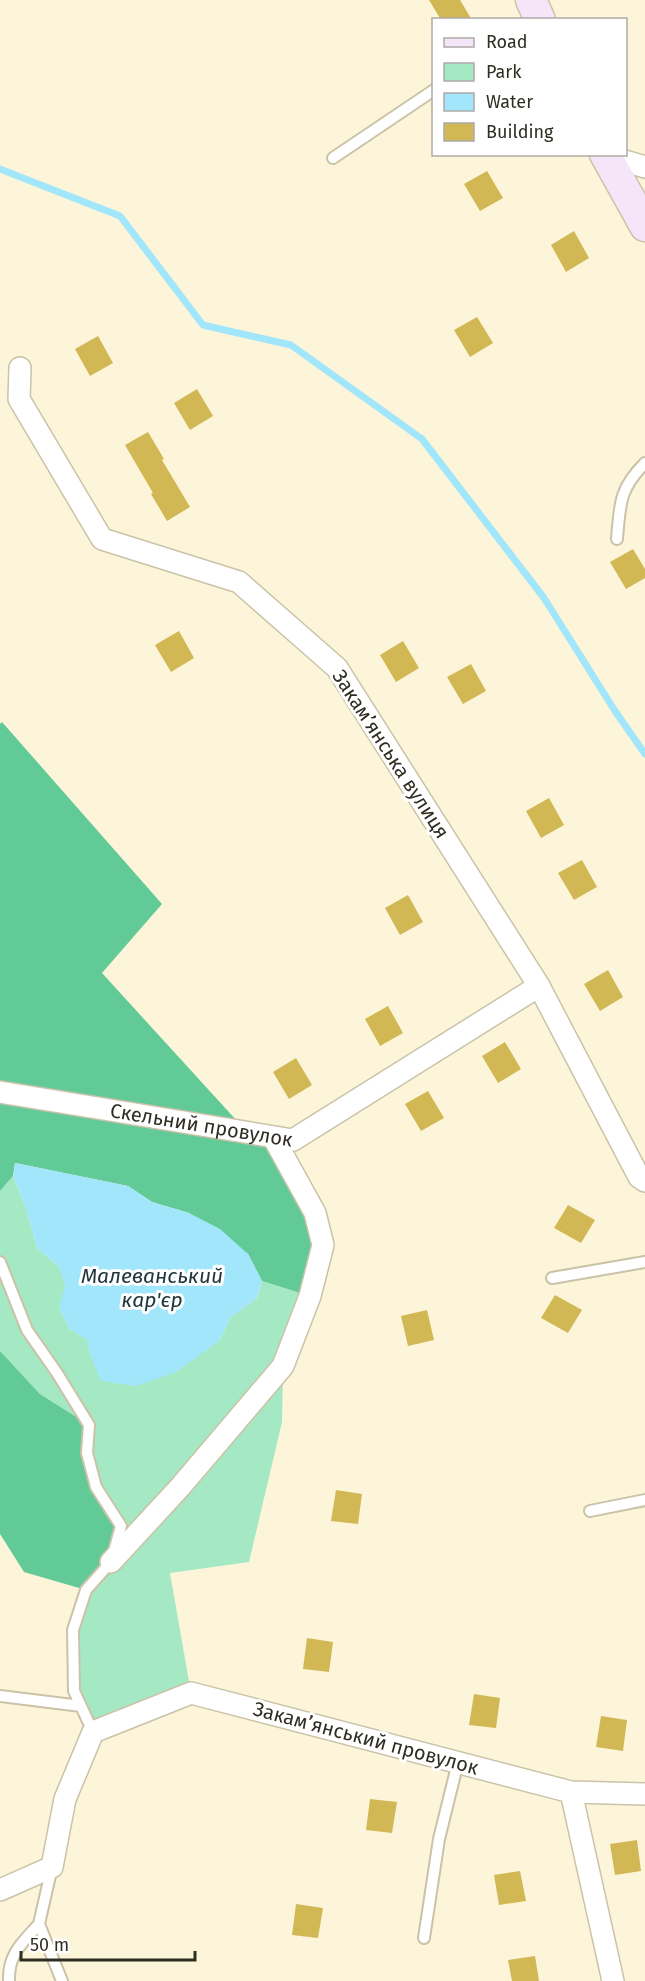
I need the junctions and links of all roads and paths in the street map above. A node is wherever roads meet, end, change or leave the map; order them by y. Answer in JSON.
{"nodes":[{"id":1,"x":531,"y":0,"type":"edge"},
{"id":2,"x":539,"y":18,"type":"edge"},
{"id":3,"x":432,"y":91,"type":"edge"},
{"id":4,"x":606,"y":156,"type":"edge"},
{"id":5,"x":608,"y":156,"type":"edge"},
{"id":6,"x":333,"y":158,"type":"dead end"},
{"id":7,"x":645,"y":167,"type":"edge"},
{"id":8,"x":645,"y":226,"type":"edge"},
{"id":9,"x":20,"y":368,"type":"dead end"},
{"id":10,"x":645,"y":463,"type":"edge"},
{"id":11,"x":617,"y":539,"type":"dead end"},
{"id":12,"x":539,"y":986,"type":"junction"},
{"id":13,"x":0,"y":1092,"type":"edge"},
{"id":14,"x":273,"y":1137,"type":"junction"},
{"id":15,"x":645,"y":1181,"type":"edge"},
{"id":16,"x":0,"y":1262,"type":"edge"},
{"id":17,"x":645,"y":1262,"type":"edge"},
{"id":18,"x":552,"y":1278,"type":"dead end"},
{"id":19,"x":645,"y":1500,"type":"edge"},
{"id":20,"x":590,"y":1511,"type":"dead end"},
{"id":21,"x":111,"y":1562,"type":"junction"},
{"id":22,"x":0,"y":1696,"type":"edge"},
{"id":23,"x":81,"y":1706,"type":"junction"},
{"id":24,"x":93,"y":1732,"type":"junction"},
{"id":25,"x":458,"y":1762,"type":"junction"},
{"id":26,"x":571,"y":1792,"type":"junction"},
{"id":27,"x":645,"y":1794,"type":"edge"},
{"id":28,"x":52,"y":1867,"type":"junction"},
{"id":29,"x":0,"y":1890,"type":"edge"},
{"id":30,"x":39,"y":1924,"type":"junction"},
{"id":31,"x":424,"y":1938,"type":"dead end"},
{"id":32,"x":9,"y":1981,"type":"edge"},
{"id":33,"x":62,"y":1981,"type":"edge"},
{"id":34,"x":613,"y":1981,"type":"edge"}],
"edges":[{"from":1,"to":2,"type":"street"},
{"from":3,"to":6,"type":"lane"},
{"from":4,"to":8,"type":"street"},
{"from":5,"to":7,"type":"street"},
{"from":9,"to":12,"type":"street","name":"Закамʼянська вулиця"},
{"from":10,"to":11,"type":"lane"},
{"from":12,"to":14,"type":"street","name":"Скельний провулок"},
{"from":12,"to":15,"type":"street","name":"Закамʼянська вулиця"},
{"from":13,"to":14,"type":"street","name":"Скельний провулок"},
{"from":14,"to":21,"type":"street"},
{"from":16,"to":21,"type":"lane"},
{"from":17,"to":18,"type":"lane"},
{"from":19,"to":20,"type":"lane"},
{"from":21,"to":23,"type":"lane"},
{"from":22,"to":23,"type":"lane"},
{"from":23,"to":24,"type":"lane"},
{"from":24,"to":25,"type":"street","name":"Закамʼянський провулок"},
{"from":24,"to":28,"type":"street"},
{"from":25,"to":26,"type":"street","name":"Закамʼянський провулок"},
{"from":25,"to":31,"type":"lane"},
{"from":26,"to":27,"type":"street","name":"Закамʼянський провулок"},
{"from":26,"to":34,"type":"street"},
{"from":28,"to":29,"type":"street"},
{"from":28,"to":30,"type":"lane"},
{"from":30,"to":32,"type":"lane"},
{"from":30,"to":33,"type":"lane"}]}
